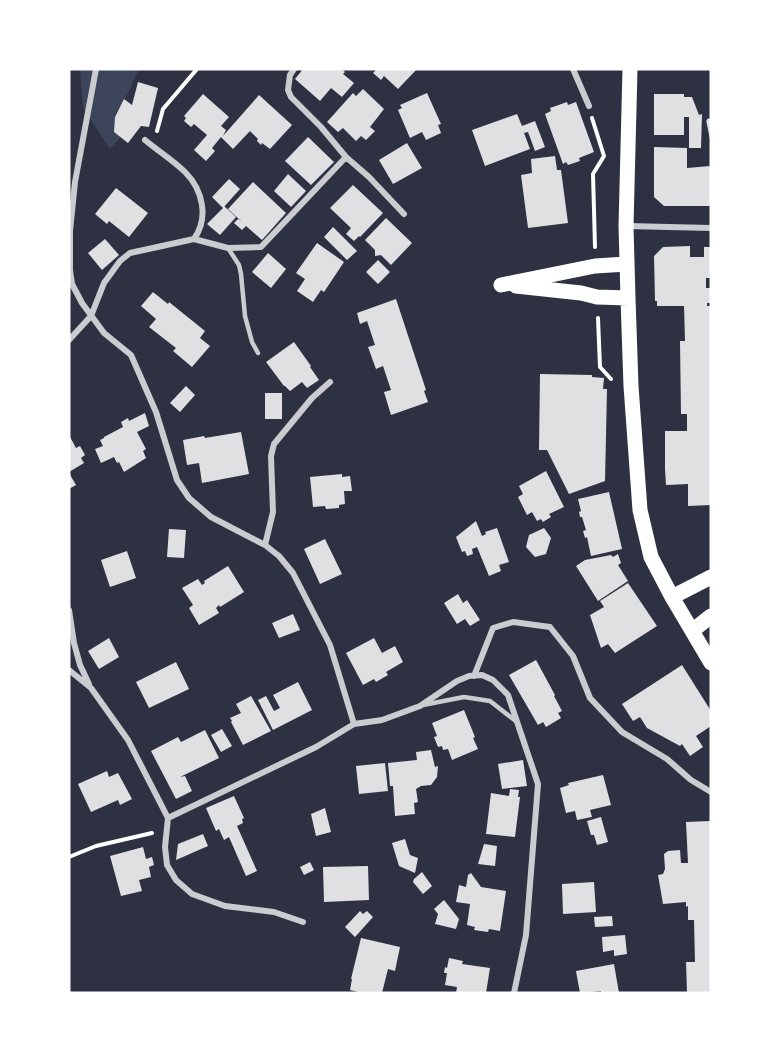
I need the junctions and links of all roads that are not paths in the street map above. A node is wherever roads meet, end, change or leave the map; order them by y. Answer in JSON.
{"nodes":[{"id":1,"x":96,"y":69,"type":"edge"},
{"id":2,"x":294,"y":69,"type":"edge"},
{"id":3,"x":573,"y":69,"type":"edge"},
{"id":4,"x":630,"y":69,"type":"edge"},
{"id":5,"x":589,"y":106,"type":"road end"},
{"id":6,"x":145,"y":140,"type":"dead end"},
{"id":7,"x":346,"y":157,"type":"junction"},
{"id":8,"x":404,"y":214,"type":"dead end"},
{"id":9,"x":626,"y":226,"type":"junction"},
{"id":10,"x":711,"y":228,"type":"edge"},
{"id":11,"x":194,"y":240,"type":"junction"},
{"id":12,"x":228,"y":248,"type":"junction"},
{"id":13,"x":627,"y":264,"type":"junction"},
{"id":14,"x":71,"y":285,"type":"edge"},
{"id":15,"x":628,"y":298,"type":"junction"},
{"id":16,"x":92,"y":316,"type":"junction"},
{"id":17,"x":69,"y":340,"type":"edge"},
{"id":18,"x":258,"y":353,"type":"dead end"},
{"id":19,"x":330,"y":382,"type":"dead end"},
{"id":20,"x":265,"y":545,"type":"junction"},
{"id":21,"x":711,"y":576,"type":"edge"},
{"id":22,"x":672,"y":597,"type":"junction"},
{"id":23,"x":69,"y":610,"type":"edge"},
{"id":24,"x":711,"y":616,"type":"edge"},
{"id":25,"x":692,"y":631,"type":"junction"},
{"id":26,"x":711,"y":663,"type":"edge"},
{"id":27,"x":69,"y":670,"type":"edge"},
{"id":28,"x":474,"y":676,"type":"junction"},
{"id":29,"x":91,"y":688,"type":"junction"},
{"id":30,"x":420,"y":706,"type":"junction"},
{"id":31,"x":517,"y":722,"type":"junction"},
{"id":32,"x":354,"y":724,"type":"junction"},
{"id":33,"x":711,"y":792,"type":"edge"},
{"id":34,"x":168,"y":818,"type":"junction"},
{"id":35,"x":303,"y":922,"type":"dead end"},
{"id":36,"x":514,"y":993,"type":"edge"}],
"edges":[{"from":1,"to":14,"type":"street"},
{"from":2,"to":7,"type":"street"},
{"from":3,"to":5,"type":"street"},
{"from":4,"to":9,"type":"main road"},
{"from":6,"to":11,"type":"street"},
{"from":7,"to":8,"type":"street"},
{"from":7,"to":12,"type":"street"},
{"from":9,"to":10,"type":"street"},
{"from":9,"to":13,"type":"main road"},
{"from":11,"to":12,"type":"street"},
{"from":11,"to":16,"type":"street"},
{"from":12,"to":18,"type":"lane"},
{"from":13,"to":15,"type":"main road"},
{"from":13,"to":15,"type":"main road"},
{"from":14,"to":16,"type":"street"},
{"from":15,"to":22,"type":"main road"},
{"from":16,"to":17,"type":"street"},
{"from":16,"to":20,"type":"street"},
{"from":19,"to":20,"type":"street"},
{"from":20,"to":32,"type":"street"},
{"from":21,"to":22,"type":"main road"},
{"from":22,"to":25,"type":"main road"},
{"from":23,"to":29,"type":"street"},
{"from":24,"to":25,"type":"main road"},
{"from":25,"to":26,"type":"main road"},
{"from":27,"to":29,"type":"street"},
{"from":28,"to":30,"type":"street"},
{"from":28,"to":31,"type":"street"},
{"from":28,"to":33,"type":"street"},
{"from":29,"to":34,"type":"street"},
{"from":30,"to":31,"type":"lane"},
{"from":30,"to":32,"type":"street"},
{"from":31,"to":36,"type":"street"},
{"from":32,"to":34,"type":"street"},
{"from":34,"to":35,"type":"street"}]}
